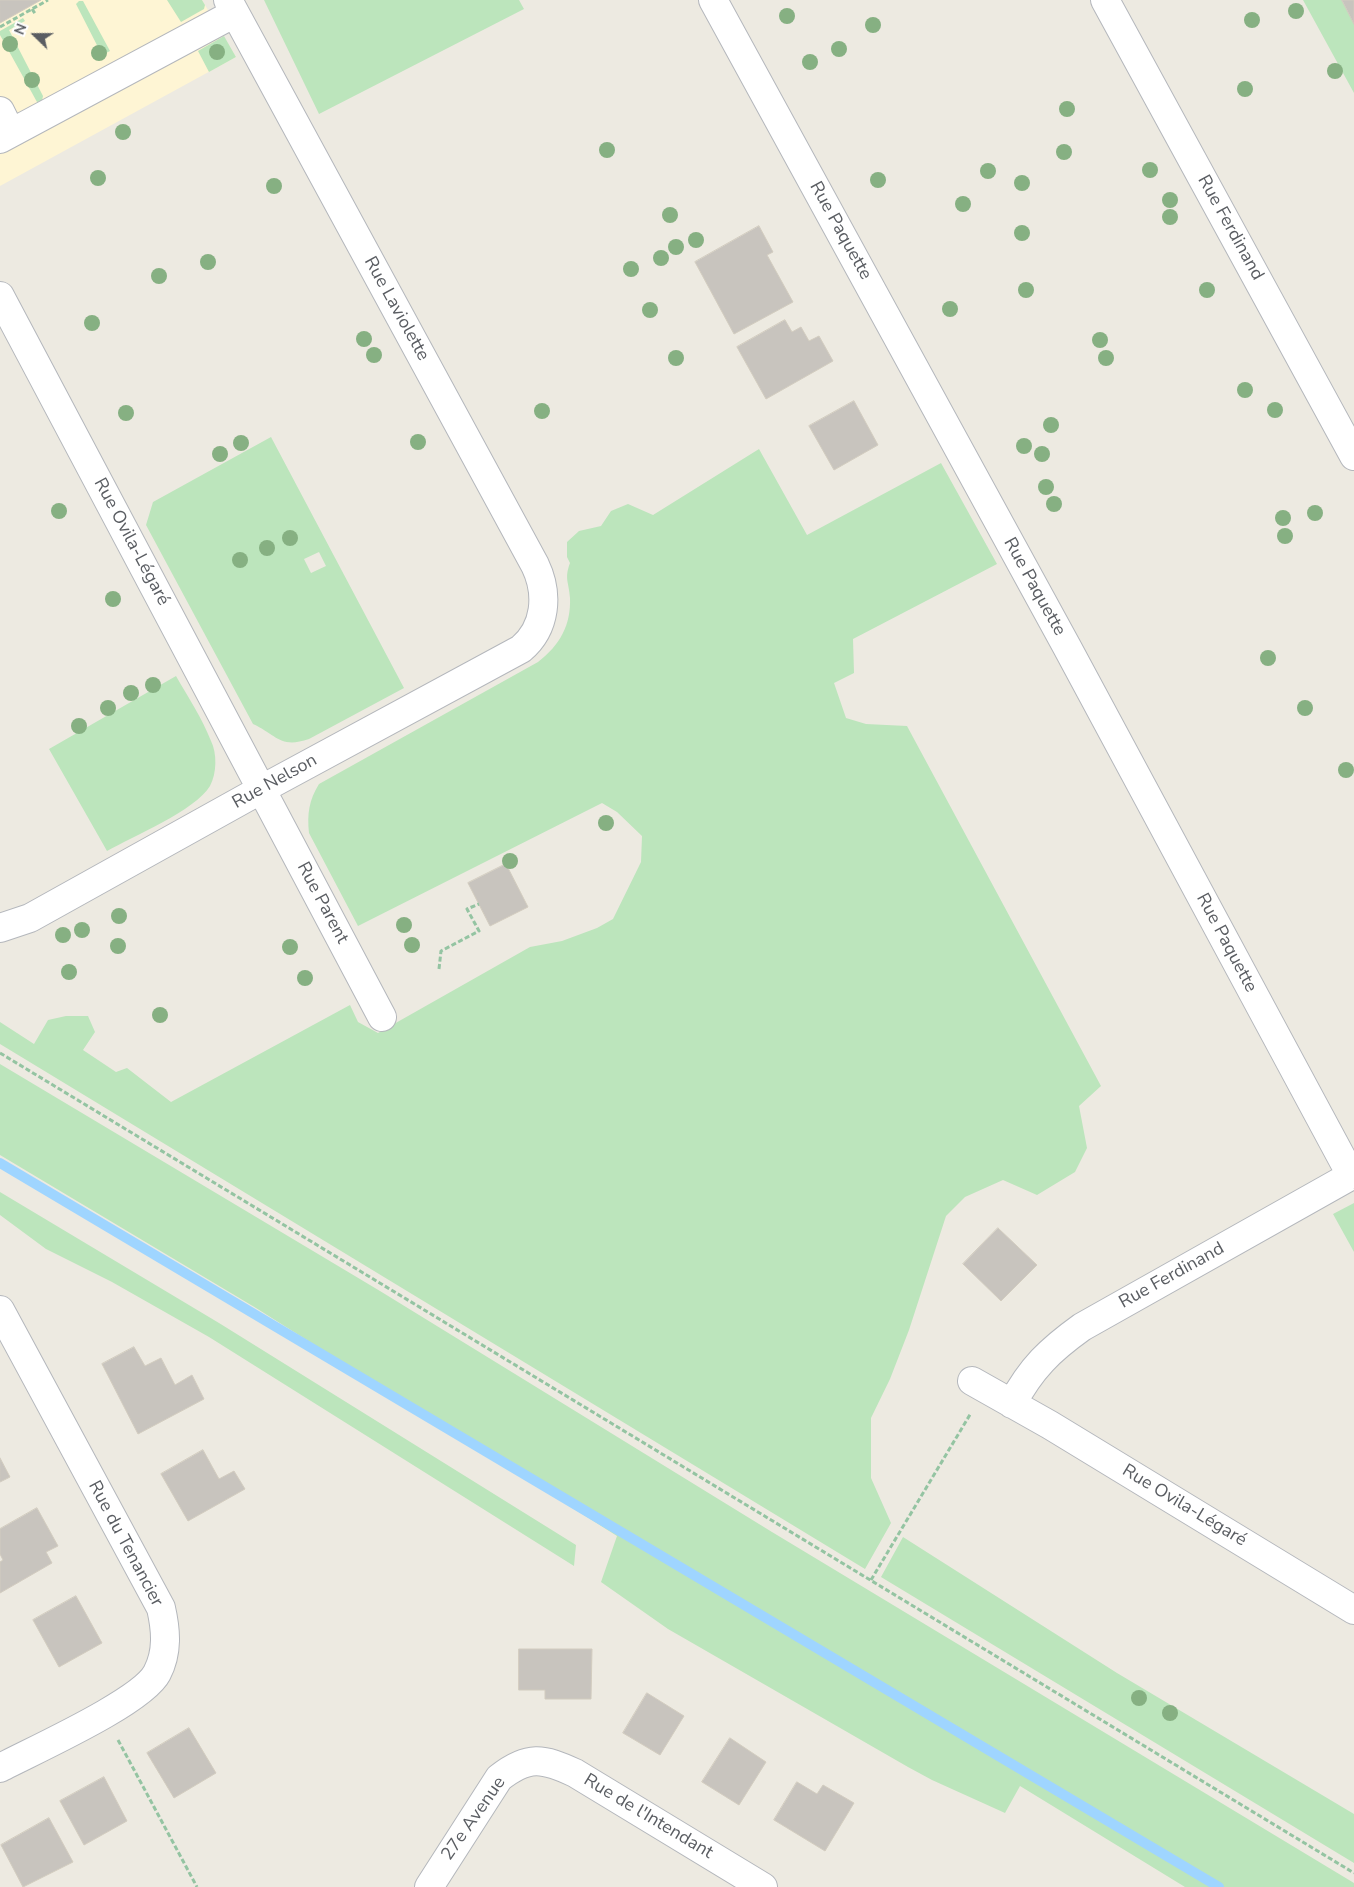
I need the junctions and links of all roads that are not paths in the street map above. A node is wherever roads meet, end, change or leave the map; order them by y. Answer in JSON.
{"nodes":[{"id":1,"x":713,"y":0,"type":"edge"},
{"id":2,"x":1105,"y":0,"type":"edge"},
{"id":3,"x":231,"y":6,"type":"edge"},
{"id":4,"x":4,"y":128,"type":"edge"},
{"id":5,"x":0,"y":296,"type":"edge"},
{"id":6,"x":1354,"y":456,"type":"edge"},
{"id":7,"x":540,"y":623,"type":"joint"},
{"id":8,"x":262,"y":789,"type":"junction"},
{"id":9,"x":0,"y":928,"type":"edge"},
{"id":10,"x":382,"y":1018,"type":"dead end"},
{"id":11,"x":1353,"y":1175,"type":"edge"},
{"id":12,"x":0,"y":1310,"type":"edge"},
{"id":13,"x":973,"y":1394,"type":"road end"},
{"id":14,"x":1012,"y":1404,"type":"junction"},
{"id":15,"x":1354,"y":1610,"type":"edge"},
{"id":16,"x":529,"y":1761,"type":"joint"},
{"id":17,"x":0,"y":1768,"type":"edge"},
{"id":18,"x":429,"y":1887,"type":"edge"},
{"id":19,"x":763,"y":1887,"type":"edge"}],
"edges":[{"from":1,"to":11,"type":"street","name":"Rue Paquette"},
{"from":2,"to":6,"type":"street","name":"Rue Ferdinand"},
{"from":3,"to":4,"type":"street"},
{"from":3,"to":7,"type":"street","name":"Rue Laviolette"},
{"from":5,"to":8,"type":"street","name":"Rue Ovila-Légaré"},
{"from":7,"to":8,"type":"street","name":"Rue Nelson"},
{"from":8,"to":9,"type":"street","name":"Rue Nelson"},
{"from":8,"to":10,"type":"street","name":"Rue Parent"},
{"from":11,"to":14,"type":"street","name":"Rue Ferdinand"},
{"from":12,"to":17,"type":"street","name":"Rue du Tenancier"},
{"from":13,"to":14,"type":"street","name":"Rue Ovila-Légaré"},
{"from":14,"to":15,"type":"street","name":"Rue Ovila-Légaré"},
{"from":16,"to":18,"type":"street","name":"27e Avenue"},
{"from":16,"to":19,"type":"street","name":"Rue de l'Intendant"}]}
